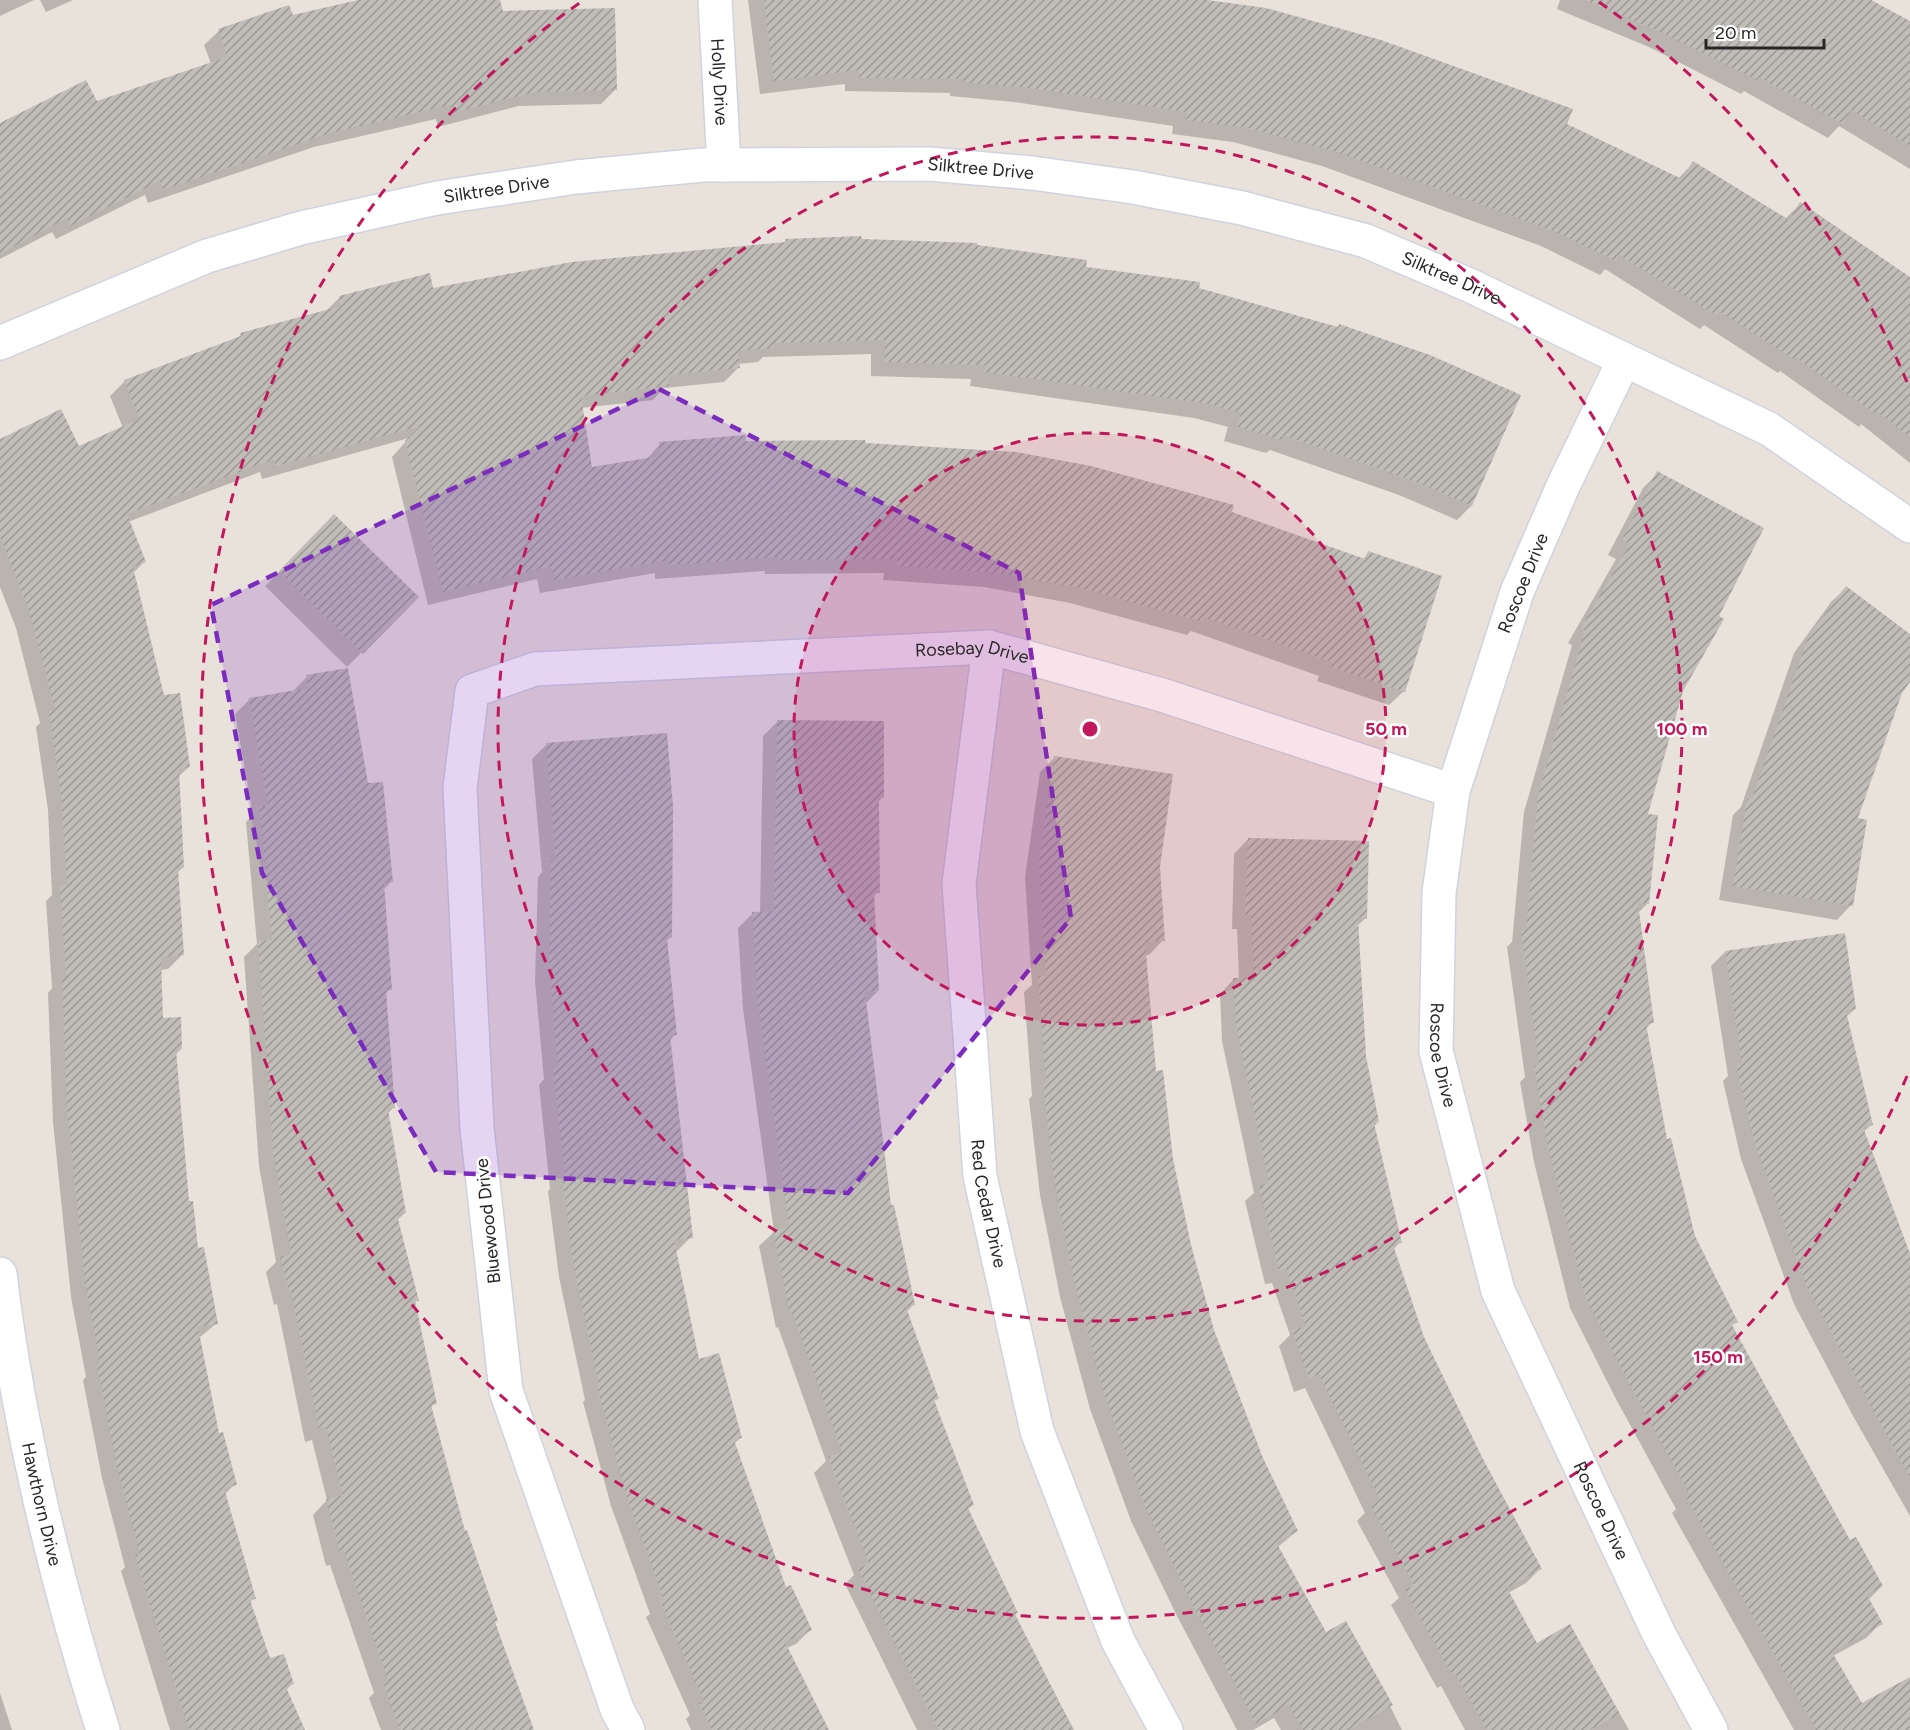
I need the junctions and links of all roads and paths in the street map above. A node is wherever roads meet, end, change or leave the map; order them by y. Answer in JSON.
{"nodes":[{"id":1,"x":715,"y":0,"type":"edge"},
{"id":2,"x":724,"y":165,"type":"junction"},
{"id":3,"x":0,"y":343,"type":"edge"},
{"id":4,"x":1624,"y":360,"type":"junction"},
{"id":5,"x":1910,"y":526,"type":"edge"},
{"id":6,"x":989,"y":647,"type":"junction"},
{"id":7,"x":472,"y":691,"type":"joint"},
{"id":8,"x":1453,"y":791,"type":"junction"},
{"id":9,"x":0,"y":1274,"type":"edge"},
{"id":10,"x":103,"y":1730,"type":"edge"},
{"id":11,"x":627,"y":1730,"type":"edge"},
{"id":12,"x":1166,"y":1730,"type":"edge"},
{"id":13,"x":1711,"y":1730,"type":"edge"}],
"edges":[{"from":1,"to":2,"type":"street","name":"Holly Drive"},
{"from":2,"to":3,"type":"street","name":"Silktree Drive"},
{"from":2,"to":4,"type":"street","name":"Silktree Drive"},
{"from":4,"to":5,"type":"street","name":"Silktree Drive"},
{"from":4,"to":8,"type":"street","name":"Roscoe Drive"},
{"from":6,"to":7,"type":"street","name":"Rosebay Drive"},
{"from":6,"to":8,"type":"street","name":"Rosebay Drive"},
{"from":6,"to":12,"type":"street","name":"Red Cedar Drive"},
{"from":7,"to":11,"type":"street","name":"Bluewood Drive"},
{"from":8,"to":13,"type":"street","name":"Roscoe Drive"},
{"from":9,"to":10,"type":"street","name":"Hawthorn Drive"}]}
